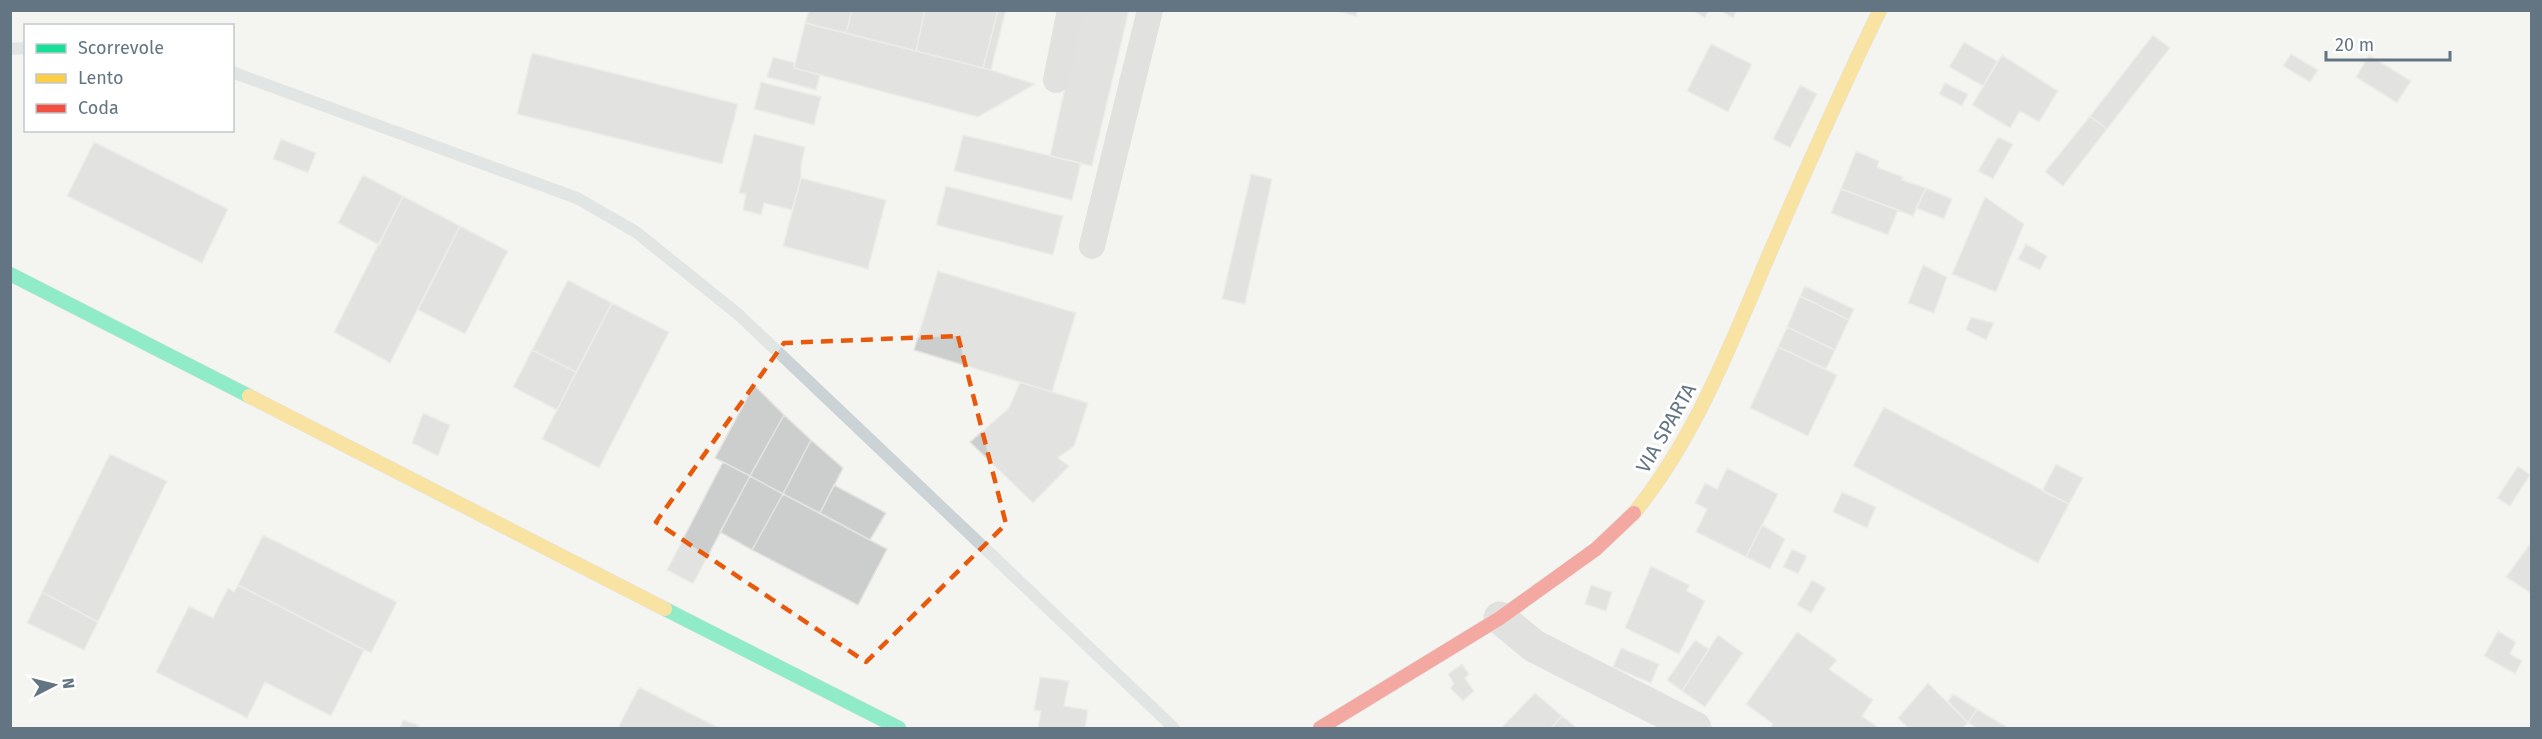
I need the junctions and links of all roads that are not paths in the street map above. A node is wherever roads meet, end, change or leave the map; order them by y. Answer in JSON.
{"nodes":[{"id":1,"x":1070,"y":10,"type":"edge"},
{"id":2,"x":1150,"y":10,"type":"edge"},
{"id":3,"x":1880,"y":10,"type":"edge"},
{"id":4,"x":1056,"y":80,"type":"dead end"},
{"id":5,"x":1092,"y":246,"type":"dead end"},
{"id":6,"x":10,"y":274,"type":"edge"},
{"id":7,"x":1500,"y":618,"type":"junction"},
{"id":8,"x":899,"y":729,"type":"edge"},
{"id":9,"x":1320,"y":729,"type":"edge"},
{"id":10,"x":1695,"y":729,"type":"edge"}],
"edges":[{"from":1,"to":4,"type":"lane"},
{"from":2,"to":5,"type":"lane"},
{"from":3,"to":7,"type":"street","name":"VIA SPARTA"},
{"from":6,"to":8,"type":"street"},
{"from":7,"to":9,"type":"street","name":"VIA SPARTA"},
{"from":7,"to":10,"type":"street"}]}
